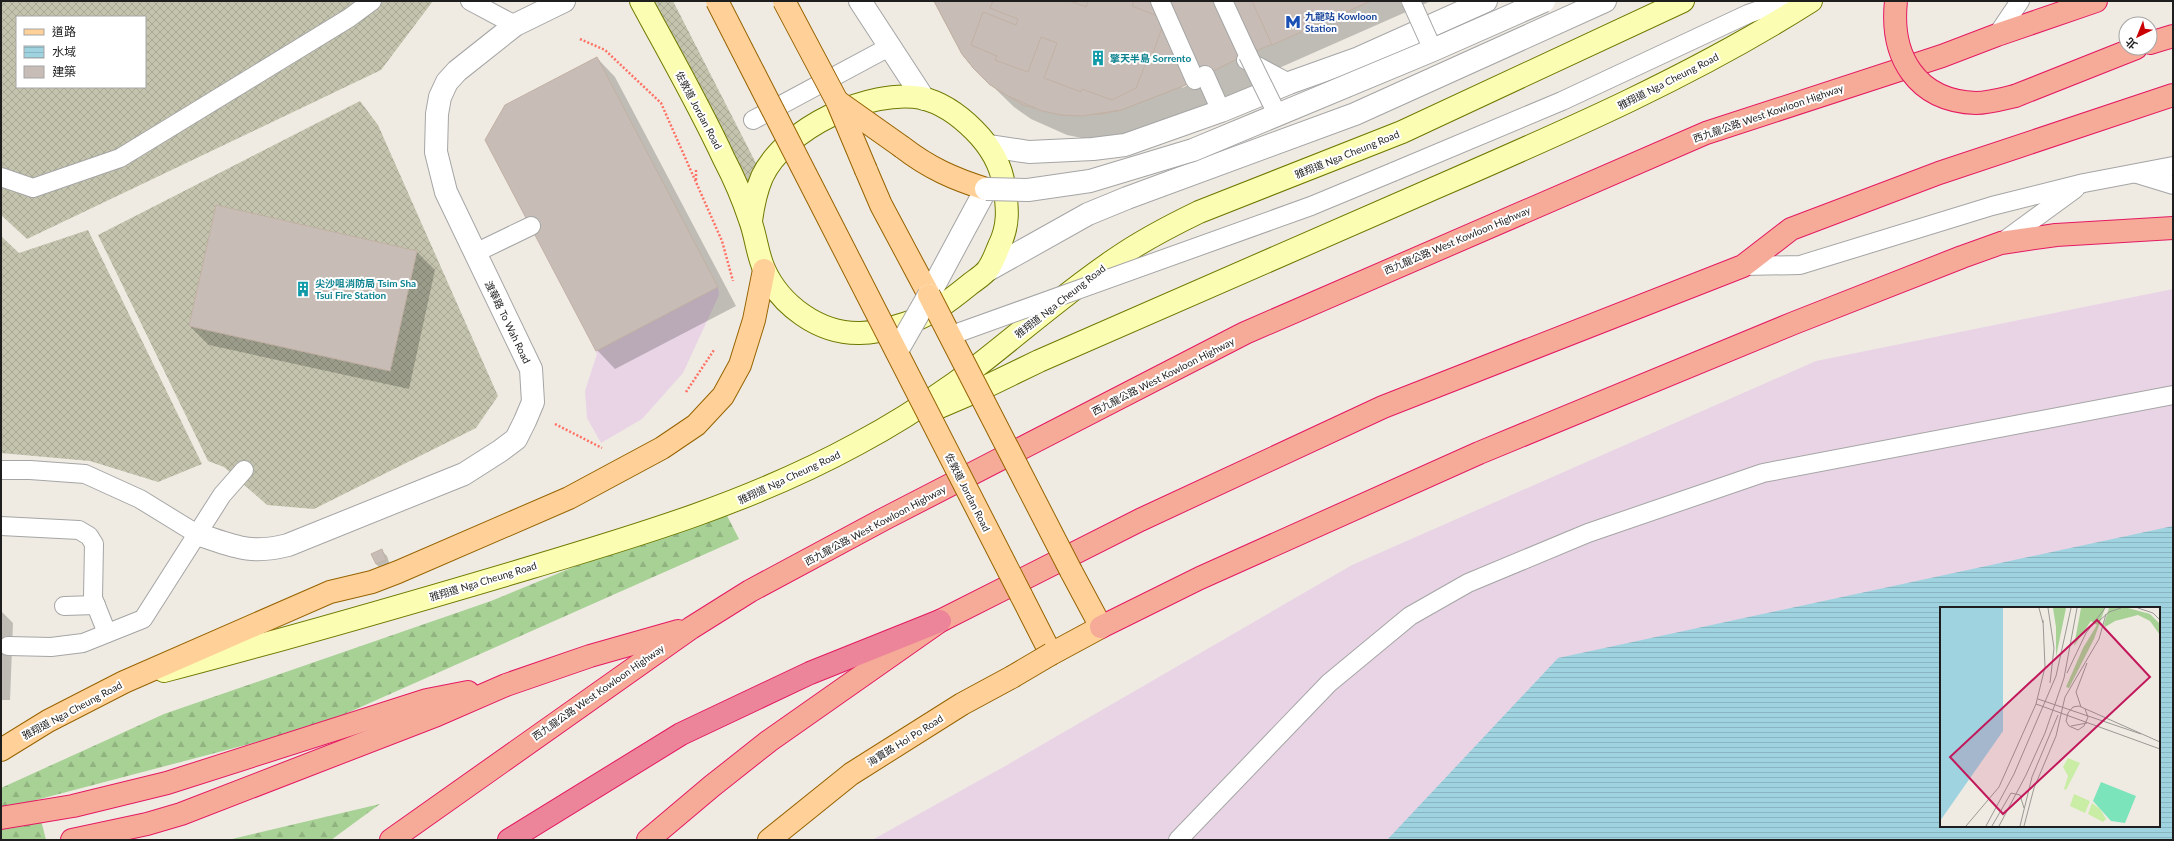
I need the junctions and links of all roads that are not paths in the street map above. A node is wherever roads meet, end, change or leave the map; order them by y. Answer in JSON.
{"nodes":[{"id":1,"x":372,"y":1,"type":"edge"},
{"id":2,"x":470,"y":1,"type":"edge"},
{"id":3,"x":564,"y":1,"type":"edge"},
{"id":4,"x":641,"y":1,"type":"edge"},
{"id":5,"x":717,"y":1,"type":"edge"},
{"id":6,"x":784,"y":1,"type":"edge"},
{"id":7,"x":860,"y":1,"type":"edge"},
{"id":8,"x":1160,"y":1,"type":"edge"},
{"id":9,"x":1224,"y":1,"type":"edge"},
{"id":10,"x":1411,"y":1,"type":"edge"},
{"id":11,"x":1486,"y":1,"type":"edge"},
{"id":12,"x":1544,"y":1,"type":"edge"},
{"id":13,"x":1605,"y":1,"type":"edge"},
{"id":14,"x":1683,"y":1,"type":"edge"},
{"id":15,"x":1785,"y":1,"type":"edge"},
{"id":16,"x":1811,"y":1,"type":"edge"},
{"id":17,"x":1896,"y":1,"type":"edge"},
{"id":18,"x":2020,"y":1,"type":"edge"},
{"id":19,"x":2096,"y":1,"type":"edge"},
{"id":20,"x":515,"y":25,"type":"junction"},
{"id":21,"x":1997,"y":35,"type":"junction"},
{"id":22,"x":2173,"y":36,"type":"edge"},
{"id":23,"x":2158,"y":41,"type":"edge"},
{"id":24,"x":889,"y":47,"type":"junction"},
{"id":25,"x":1433,"y":50,"type":"junction"},
{"id":26,"x":2118,"y":55,"type":"edge"},
{"id":27,"x":1289,"y":83,"type":"junction"},
{"id":28,"x":2173,"y":95,"type":"edge"},
{"id":29,"x":1260,"y":96,"type":"junction"},
{"id":30,"x":924,"y":99,"type":"junction"},
{"id":31,"x":837,"y":101,"type":"junction"},
{"id":32,"x":1222,"y":111,"type":"junction"},
{"id":33,"x":1277,"y":114,"type":"junction"},
{"id":34,"x":753,"y":120,"type":"dead end"},
{"id":35,"x":1282,"y":141,"type":"junction"},
{"id":36,"x":990,"y":146,"type":"junction"},
{"id":37,"x":2173,"y":166,"type":"edge"},
{"id":38,"x":2132,"y":173,"type":"junction"},
{"id":39,"x":1,"y":177,"type":"edge"},
{"id":40,"x":2084,"y":183,"type":"junction"},
{"id":41,"x":2173,"y":185,"type":"edge"},
{"id":42,"x":986,"y":188,"type":"junction"},
{"id":43,"x":751,"y":221,"type":"junction"},
{"id":44,"x":531,"y":226,"type":"dead end"},
{"id":45,"x":2173,"y":228,"type":"edge"},
{"id":46,"x":2001,"y":243,"type":"junction"},
{"id":47,"x":475,"y":253,"type":"junction"},
{"id":48,"x":1743,"y":266,"type":"junction"},
{"id":49,"x":764,"y":270,"type":"junction"},
{"id":50,"x":988,"y":270,"type":"junction"},
{"id":51,"x":929,"y":296,"type":"junction"},
{"id":52,"x":949,"y":336,"type":"junction"},
{"id":53,"x":897,"y":351,"type":"junction"},
{"id":54,"x":977,"y":391,"type":"junction"},
{"id":55,"x":2173,"y":395,"type":"edge"},
{"id":56,"x":927,"y":412,"type":"junction"},
{"id":57,"x":1,"y":470,"type":"edge"},
{"id":58,"x":244,"y":470,"type":"dead end"},
{"id":59,"x":1,"y":526,"type":"edge"},
{"id":60,"x":197,"y":534,"type":"junction"},
{"id":61,"x":96,"y":605,"type":"junction"},
{"id":62,"x":64,"y":606,"type":"dead end"},
{"id":63,"x":940,"y":621,"type":"junction"},
{"id":64,"x":1101,"y":627,"type":"junction"},
{"id":65,"x":690,"y":628,"type":"junction"},
{"id":66,"x":107,"y":633,"type":"junction"},
{"id":67,"x":8,"y":646,"type":"dead end"},
{"id":68,"x":1051,"y":654,"type":"junction"},
{"id":69,"x":124,"y":682,"type":"junction"},
{"id":70,"x":506,"y":685,"type":"junction"},
{"id":71,"x":1,"y":750,"type":"edge"},
{"id":72,"x":1,"y":818,"type":"edge"},
{"id":73,"x":76,"y":839,"type":"edge"},
{"id":74,"x":391,"y":840,"type":"edge"},
{"id":75,"x":509,"y":840,"type":"edge"},
{"id":76,"x":648,"y":840,"type":"edge"},
{"id":77,"x":769,"y":840,"type":"edge"},
{"id":78,"x":1178,"y":840,"type":"edge"}],
"edges":[{"from":1,"to":39,"type":"lane"},
{"from":2,"to":20,"type":"lane"},
{"from":3,"to":20,"type":"street","name":"渡華路 To Wah Road"},
{"from":4,"to":43,"type":"main road","name":"佐敦道 Jordan Road"},
{"from":5,"to":53,"type":"main road","name":"佐敦道 Jordan Road","bridge":true},
{"from":6,"to":31,"type":"main road","bridge":true},
{"from":7,"to":24,"type":"street"},
{"from":8,"to":32,"type":"lane"},
{"from":9,"to":33,"type":"lane","bridge":true},
{"from":10,"to":25,"type":"lane","bridge":true},
{"from":11,"to":27,"type":"street"},
{"from":12,"to":25,"type":"street","bridge":true},
{"from":13,"to":35,"type":"street"},
{"from":14,"to":69,"type":"main road","name":"雅翔道 Nga Cheung Road"},
{"from":15,"to":52,"type":"lane","bridge":true},
{"from":16,"to":54,"type":"main road","name":"雅翔道 Nga Cheung Road"},
{"from":17,"to":26,"type":"highway","bridge":true},
{"from":18,"to":21,"type":"lane"},
{"from":19,"to":21,"type":"highway","name":"西九龍公路 West Kowloon Highway"},
{"from":20,"to":47,"type":"street","name":"渡華路 To Wah Road"},
{"from":21,"to":65,"type":"highway","name":"西九龍公路 West Kowloon Highway"},
{"from":22,"to":23,"type":"highway"},
{"from":24,"to":30,"type":"street"},
{"from":24,"to":34,"type":"lane"},
{"from":25,"to":33,"type":"street","bridge":true},
{"from":27,"to":29,"type":"street"},
{"from":27,"to":29,"type":"lane"},
{"from":28,"to":48,"type":"highway"},
{"from":29,"to":32,"type":"street"},
{"from":29,"to":35,"type":"lane"},
{"from":30,"to":36,"type":"main road","name":"佐敦道 Jordan Road"},
{"from":30,"to":43,"type":"main road","name":"佐敦道 Jordan Road"},
{"from":31,"to":42,"type":"main road","bridge":true},
{"from":31,"to":51,"type":"main road","bridge":true},
{"from":32,"to":36,"type":"street"},
{"from":33,"to":42,"type":"street","bridge":true},
{"from":35,"to":50,"type":"street"},
{"from":36,"to":50,"type":"main road","name":"佐敦道 Jordan Road"},
{"from":37,"to":38,"type":"lane"},
{"from":38,"to":40,"type":"lane"},
{"from":38,"to":41,"type":"lane"},
{"from":40,"to":46,"type":"lane"},
{"from":40,"to":48,"type":"lane"},
{"from":42,"to":51,"type":"street"},
{"from":43,"to":49,"type":"main road","name":"佐敦道 Jordan Road"},
{"from":44,"to":47,"type":"lane"},
{"from":45,"to":46,"type":"highway"},
{"from":46,"to":64,"type":"highway"},
{"from":47,"to":60,"type":"street","name":"渡華路 To Wah Road"},
{"from":48,"to":63,"type":"highway"},
{"from":49,"to":50,"type":"main road","name":"佐敦道 Jordan Road"},
{"from":49,"to":69,"type":"main road"},
{"from":51,"to":52,"type":"main road","bridge":true},
{"from":51,"to":53,"type":"street","bridge":true},
{"from":52,"to":54,"type":"main road","bridge":true},
{"from":53,"to":56,"type":"main road","name":"佐敦道 Jordan Road","bridge":true},
{"from":54,"to":56,"type":"main road","name":"雅翔道 Nga Cheung Road"},
{"from":54,"to":64,"type":"main road","bridge":true},
{"from":55,"to":78,"type":"lane"},
{"from":56,"to":68,"type":"main road","name":"佐敦道 Jordan Road","bridge":true},
{"from":57,"to":60,"type":"lane"},
{"from":58,"to":60,"type":"lane"},
{"from":59,"to":61,"type":"lane"},
{"from":60,"to":66,"type":"lane"},
{"from":61,"to":62,"type":"lane"},
{"from":61,"to":66,"type":"lane"},
{"from":63,"to":75,"type":"highway"},
{"from":63,"to":76,"type":"highway"},
{"from":64,"to":68,"type":"main road","name":"海寶路 Hoi Po Road"},
{"from":65,"to":70,"type":"highway"},
{"from":65,"to":74,"type":"highway","name":"西九龍公路 West Kowloon Highway"},
{"from":66,"to":67,"type":"lane"},
{"from":68,"to":77,"type":"main road","name":"海寶路 Hoi Po Road","bridge":true},
{"from":69,"to":71,"type":"main road","name":"雅翔道 Nga Cheung Road"},
{"from":70,"to":72,"type":"highway"},
{"from":70,"to":73,"type":"highway"}]}
